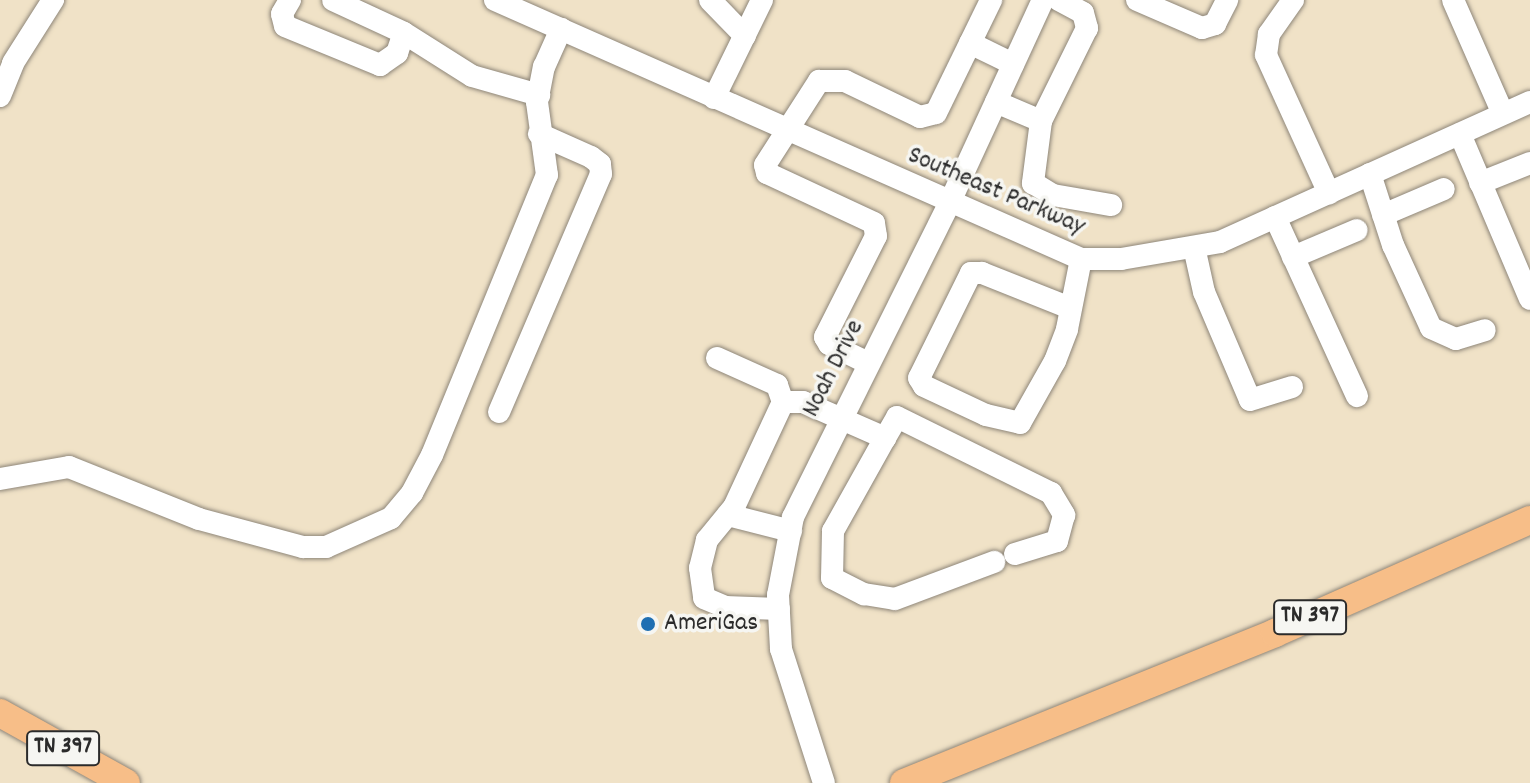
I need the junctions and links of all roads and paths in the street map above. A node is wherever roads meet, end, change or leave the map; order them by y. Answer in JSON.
{"nodes":[{"id":1,"x":53,"y":0,"type":"edge"},
{"id":2,"x":290,"y":0,"type":"edge"},
{"id":3,"x":333,"y":0,"type":"edge"},
{"id":4,"x":495,"y":0,"type":"edge"},
{"id":5,"x":710,"y":0,"type":"edge"},
{"id":6,"x":762,"y":0,"type":"edge"},
{"id":7,"x":991,"y":0,"type":"edge"},
{"id":8,"x":1043,"y":0,"type":"edge"},
{"id":9,"x":1059,"y":0,"type":"edge"},
{"id":10,"x":1137,"y":0,"type":"edge"},
{"id":11,"x":1227,"y":0,"type":"edge"},
{"id":12,"x":1293,"y":0,"type":"edge"},
{"id":13,"x":1453,"y":0,"type":"edge"},
{"id":14,"x":561,"y":29,"type":"junction"},
{"id":15,"x":404,"y":33,"type":"junction"},
{"id":16,"x":745,"y":36,"type":"junction"},
{"id":17,"x":970,"y":43,"type":"junction"},
{"id":18,"x":1013,"y":64,"type":"junction"},
{"id":19,"x":539,"y":95,"type":"junction"},
{"id":20,"x":0,"y":96,"type":"edge"},
{"id":21,"x":714,"y":98,"type":"junction"},
{"id":22,"x":996,"y":102,"type":"junction"},
{"id":23,"x":1530,"y":102,"type":"edge"},
{"id":24,"x":1503,"y":114,"type":"junction"},
{"id":25,"x":1041,"y":121,"type":"junction"},
{"id":26,"x":786,"y":131,"type":"junction"},
{"id":27,"x":539,"y":134,"type":"junction"},
{"id":28,"x":1460,"y":134,"type":"junction"},
{"id":29,"x":1530,"y":163,"type":"edge"},
{"id":30,"x":1370,"y":174,"type":"junction"},
{"id":31,"x":1480,"y":183,"type":"junction"},
{"id":32,"x":1444,"y":189,"type":"dead end"},
{"id":33,"x":1329,"y":193,"type":"junction"},
{"id":34,"x":949,"y":204,"type":"junction"},
{"id":35,"x":1111,"y":205,"type":"dead end"},
{"id":36,"x":1383,"y":215,"type":"junction"},
{"id":37,"x":1275,"y":217,"type":"junction"},
{"id":38,"x":1357,"y":230,"type":"dead end"},
{"id":39,"x":1194,"y":247,"type":"junction"},
{"id":40,"x":1293,"y":257,"type":"junction"},
{"id":41,"x":1081,"y":259,"type":"junction"},
{"id":42,"x":1530,"y":299,"type":"edge"},
{"id":43,"x":1070,"y":308,"type":"junction"},
{"id":44,"x":1485,"y":330,"type":"dead end"},
{"id":45,"x":717,"y":358,"type":"dead end"},
{"id":46,"x":868,"y":363,"type":"junction"},
{"id":47,"x":1292,"y":387,"type":"dead end"},
{"id":48,"x":1357,"y":396,"type":"dead end"},
{"id":49,"x":783,"y":402,"type":"junction"},
{"id":50,"x":499,"y":412,"type":"dead end"},
{"id":51,"x":840,"y":417,"type":"junction"},
{"id":52,"x":885,"y":438,"type":"junction"},
{"id":53,"x":0,"y":479,"type":"edge"},
{"id":54,"x":728,"y":515,"type":"junction"},
{"id":55,"x":1530,"y":520,"type":"edge"},
{"id":56,"x":791,"y":531,"type":"junction"},
{"id":57,"x":779,"y":609,"type":"junction"},
{"id":58,"x":0,"y":713,"type":"edge"},
{"id":59,"x":126,"y":783,"type":"edge"},
{"id":60,"x":824,"y":783,"type":"edge"},
{"id":61,"x":904,"y":783,"type":"edge"}],
"edges":[{"from":1,"to":20,"type":"street"},
{"from":2,"to":15,"type":"street"},
{"from":3,"to":15,"type":"street"},
{"from":4,"to":14,"type":"street","name":"Southeast Parkway"},
{"from":5,"to":16,"type":"street"},
{"from":6,"to":16,"type":"street"},
{"from":7,"to":17,"type":"street"},
{"from":8,"to":18,"type":"street","name":"Noah Drive"},
{"from":9,"to":25,"type":"street"},
{"from":10,"to":11,"type":"street"},
{"from":12,"to":33,"type":"street"},
{"from":13,"to":24,"type":"street"},
{"from":14,"to":19,"type":"street"},
{"from":14,"to":21,"type":"street","name":"Southeast Parkway"},
{"from":15,"to":19,"type":"street"},
{"from":16,"to":21,"type":"street"},
{"from":17,"to":18,"type":"street"},
{"from":17,"to":26,"type":"street"},
{"from":18,"to":22,"type":"street","name":"Noah Drive"},
{"from":19,"to":27,"type":"street"},
{"from":21,"to":26,"type":"street","name":"Southeast Parkway"},
{"from":22,"to":25,"type":"street"},
{"from":22,"to":34,"type":"street","name":"Noah Drive"},
{"from":23,"to":24,"type":"street","name":"Southeast Parkway"},
{"from":24,"to":28,"type":"street","name":"Southeast Parkway"},
{"from":25,"to":35,"type":"street"},
{"from":26,"to":34,"type":"street","name":"Southeast Parkway"},
{"from":26,"to":46,"type":"street"},
{"from":27,"to":50,"type":"street"},
{"from":27,"to":53,"type":"street"},
{"from":28,"to":30,"type":"street","name":"Southeast Parkway"},
{"from":28,"to":31,"type":"street"},
{"from":29,"to":31,"type":"street"},
{"from":30,"to":33,"type":"street","name":"Southeast Parkway"},
{"from":30,"to":36,"type":"street"},
{"from":31,"to":42,"type":"street"},
{"from":32,"to":36,"type":"street"},
{"from":33,"to":37,"type":"street","name":"Southeast Parkway"},
{"from":34,"to":41,"type":"street","name":"Southeast Parkway"},
{"from":34,"to":46,"type":"street","name":"Noah Drive"},
{"from":36,"to":44,"type":"street"},
{"from":37,"to":39,"type":"street","name":"Southeast Parkway"},
{"from":37,"to":40,"type":"street"},
{"from":38,"to":40,"type":"street"},
{"from":39,"to":41,"type":"street","name":"Southeast Parkway"},
{"from":39,"to":47,"type":"street"},
{"from":40,"to":48,"type":"street"},
{"from":41,"to":43,"type":"street"},
{"from":43,"to":43,"type":"street"},
{"from":45,"to":49,"type":"street"},
{"from":46,"to":51,"type":"street","name":"Noah Drive"},
{"from":49,"to":51,"type":"street"},
{"from":49,"to":54,"type":"street"},
{"from":51,"to":52,"type":"street"},
{"from":51,"to":56,"type":"street","name":"Noah Drive"},
{"from":52,"to":52,"type":"street"},
{"from":54,"to":56,"type":"street"},
{"from":54,"to":57,"type":"street"},
{"from":55,"to":61,"type":"main road","number":"TN 397"},
{"from":56,"to":57,"type":"street","name":"Noah Drive"},
{"from":57,"to":60,"type":"street","name":"Noah Drive"},
{"from":58,"to":59,"type":"main road","number":"TN 397"}]}
